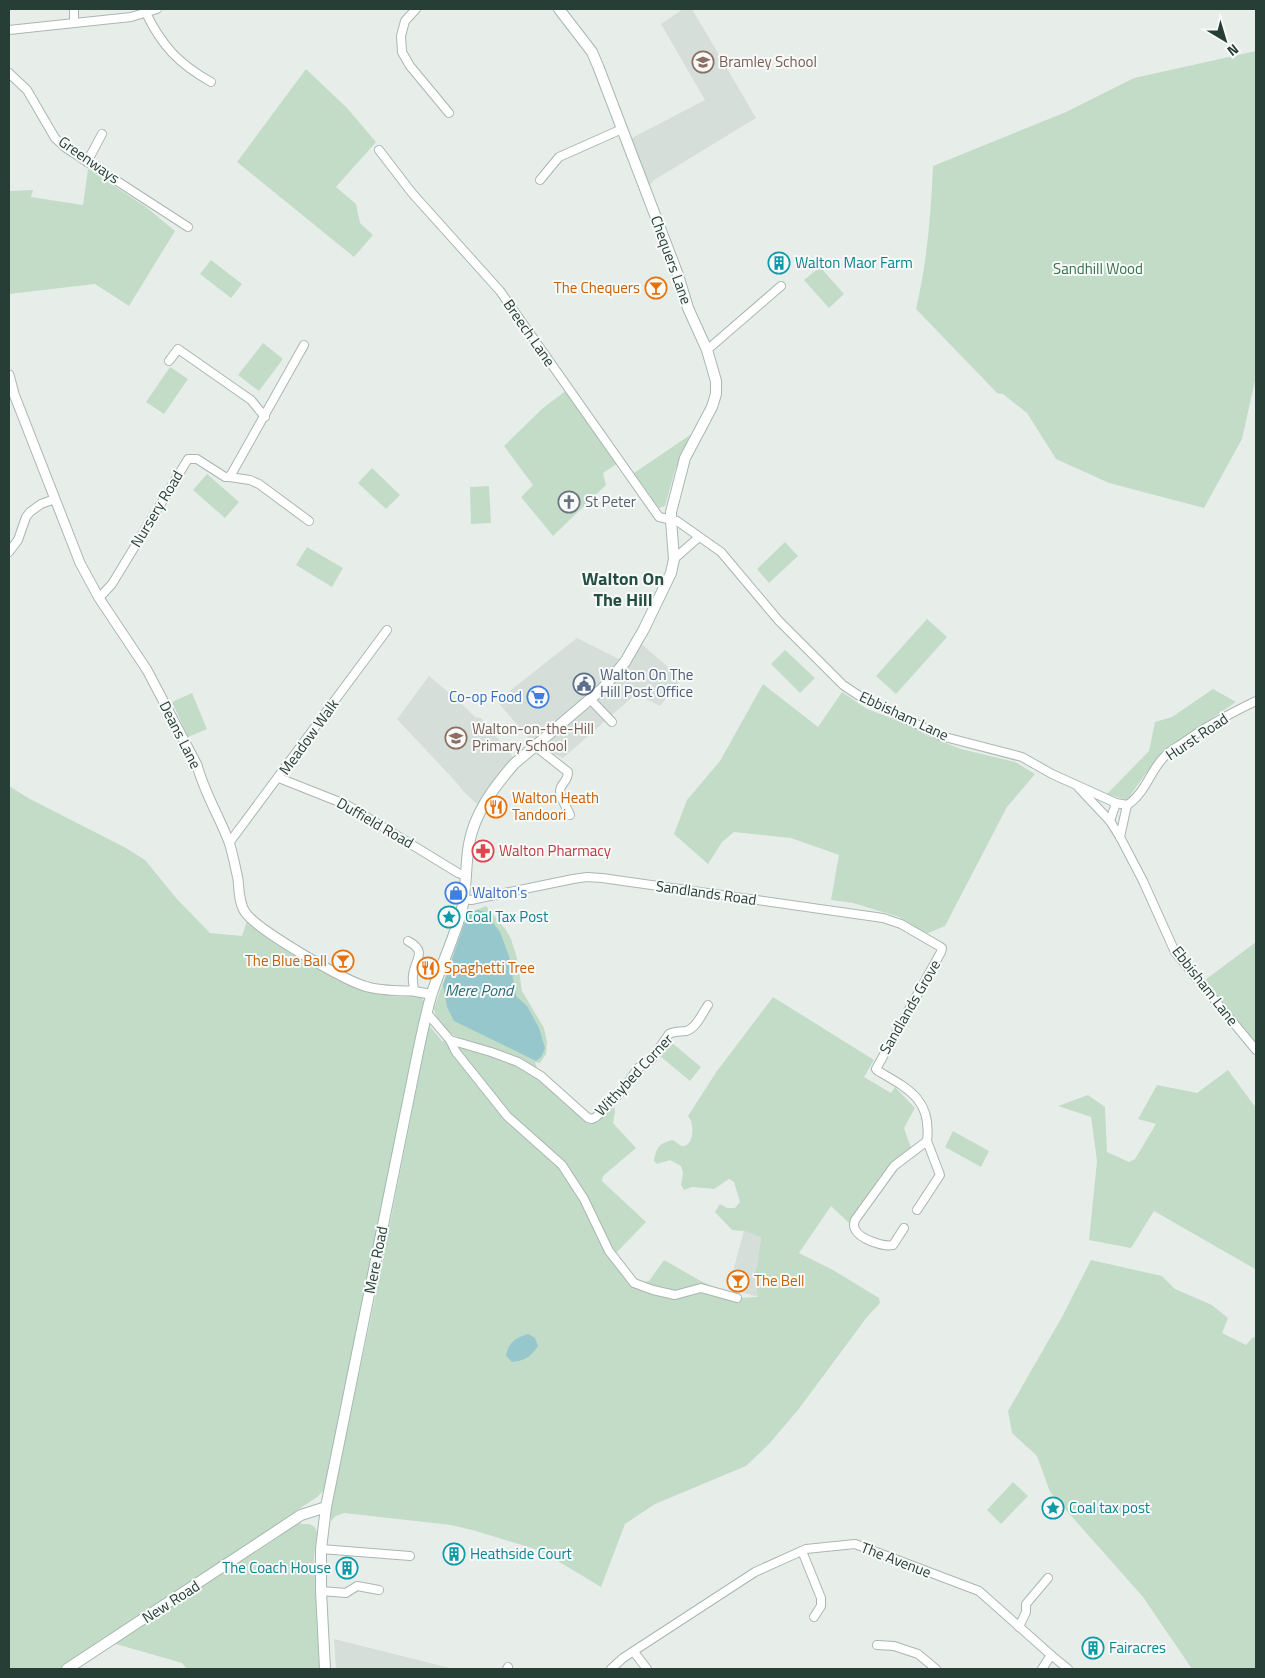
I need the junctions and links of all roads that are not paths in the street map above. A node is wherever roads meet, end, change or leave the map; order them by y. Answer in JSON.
{"nodes":[{"id":1,"x":74,"y":9,"type":"edge"},
{"id":2,"x":156,"y":9,"type":"edge"},
{"id":3,"x":416,"y":9,"type":"edge"},
{"id":4,"x":559,"y":9,"type":"edge"},
{"id":5,"x":146,"y":13,"type":"junction"},
{"id":6,"x":74,"y":22,"type":"junction"},
{"id":7,"x":9,"y":30,"type":"edge"},
{"id":8,"x":9,"y":73,"type":"edge"},
{"id":9,"x":211,"y":82,"type":"dead end"},
{"id":10,"x":449,"y":113,"type":"dead end"},
{"id":11,"x":622,"y":129,"type":"junction"},
{"id":12,"x":102,"y":134,"type":"dead end"},
{"id":13,"x":379,"y":150,"type":"dead end"},
{"id":14,"x":87,"y":162,"type":"junction"},
{"id":15,"x":540,"y":180,"type":"dead end"},
{"id":16,"x":188,"y":228,"type":"dead end"},
{"id":17,"x":781,"y":286,"type":"dead end"},
{"id":18,"x":304,"y":345,"type":"dead end"},
{"id":19,"x":708,"y":350,"type":"junction"},
{"id":20,"x":169,"y":361,"type":"dead end"},
{"id":21,"x":9,"y":375,"type":"edge"},
{"id":22,"x":264,"y":418,"type":"junction"},
{"id":23,"x":229,"y":477,"type":"junction"},
{"id":24,"x":55,"y":499,"type":"junction"},
{"id":25,"x":671,"y":520,"type":"junction"},
{"id":26,"x":308,"y":521,"type":"dead end"},
{"id":27,"x":698,"y":537,"type":"junction"},
{"id":28,"x":9,"y":552,"type":"edge"},
{"id":29,"x":674,"y":559,"type":"junction"},
{"id":30,"x":99,"y":598,"type":"junction"},
{"id":31,"x":387,"y":630,"type":"dead end"},
{"id":32,"x":590,"y":699,"type":"junction"},
{"id":33,"x":1256,"y":701,"type":"edge"},
{"id":34,"x":612,"y":722,"type":"dead end"},
{"id":35,"x":536,"y":746,"type":"junction"},
{"id":36,"x":278,"y":778,"type":"junction"},
{"id":37,"x":1076,"y":784,"type":"junction"},
{"id":38,"x":1116,"y":803,"type":"junction"},
{"id":39,"x":1128,"y":805,"type":"junction"},
{"id":40,"x":570,"y":815,"type":"dead end"},
{"id":41,"x":1110,"y":821,"type":"junction"},
{"id":42,"x":1120,"y":837,"type":"junction"},
{"id":43,"x":229,"y":843,"type":"junction"},
{"id":44,"x":467,"y":876,"type":"junction"},
{"id":45,"x":464,"y":899,"type":"junction"},
{"id":46,"x":408,"y":941,"type":"dead end"},
{"id":47,"x":942,"y":948,"type":"joint"},
{"id":48,"x":414,"y":991,"type":"junction"},
{"id":49,"x":432,"y":994,"type":"junction"},
{"id":50,"x":708,"y":1005,"type":"dead end"},
{"id":51,"x":427,"y":1013,"type":"junction"},
{"id":52,"x":450,"y":1040,"type":"junction"},
{"id":53,"x":1256,"y":1050,"type":"edge"},
{"id":54,"x":927,"y":1141,"type":"junction"},
{"id":55,"x":917,"y":1210,"type":"dead end"},
{"id":56,"x":904,"y":1228,"type":"dead end"},
{"id":57,"x":738,"y":1298,"type":"dead end"},
{"id":58,"x":326,"y":1507,"type":"junction"},
{"id":59,"x":321,"y":1549,"type":"junction"},
{"id":60,"x":802,"y":1551,"type":"junction"},
{"id":61,"x":410,"y":1556,"type":"dead end"},
{"id":62,"x":1048,"y":1578,"type":"dead end"},
{"id":63,"x":379,"y":1590,"type":"dead end"},
{"id":64,"x":321,"y":1592,"type":"junction"},
{"id":65,"x":814,"y":1617,"type":"dead end"},
{"id":66,"x":1019,"y":1627,"type":"junction"},
{"id":67,"x":877,"y":1645,"type":"dead end"},
{"id":68,"x":634,"y":1652,"type":"junction"},
{"id":69,"x":1052,"y":1655,"type":"junction"},
{"id":70,"x":73,"y":1667,"type":"edge"},
{"id":71,"x":325,"y":1669,"type":"edge"},
{"id":72,"x":611,"y":1669,"type":"edge"},
{"id":73,"x":647,"y":1669,"type":"edge"},
{"id":74,"x":936,"y":1669,"type":"edge"},
{"id":75,"x":1042,"y":1669,"type":"edge"},
{"id":76,"x":1068,"y":1669,"type":"edge"}],
"edges":[{"from":1,"to":6,"type":"street"},
{"from":2,"to":5,"type":"street"},
{"from":3,"to":10,"type":"street"},
{"from":4,"to":11,"type":"main road","name":"Chequers Lane"},
{"from":5,"to":6,"type":"street"},
{"from":5,"to":9,"type":"street"},
{"from":6,"to":7,"type":"street"},
{"from":8,"to":14,"type":"street","name":"Greenways"},
{"from":11,"to":15,"type":"street"},
{"from":11,"to":19,"type":"main road","name":"Chequers Lane"},
{"from":12,"to":14,"type":"street"},
{"from":13,"to":25,"type":"street","name":"Breech Lane"},
{"from":14,"to":16,"type":"street","name":"Greenways"},
{"from":17,"to":19,"type":"street"},
{"from":18,"to":22,"type":"street"},
{"from":19,"to":25,"type":"main road","name":"Chequers Lane"},
{"from":20,"to":22,"type":"street"},
{"from":21,"to":24,"type":"street","name":"Deans Lane"},
{"from":22,"to":23,"type":"street"},
{"from":23,"to":26,"type":"street","name":"Nursery Road"},
{"from":23,"to":30,"type":"street","name":"Nursery Road"},
{"from":24,"to":28,"type":"street"},
{"from":24,"to":30,"type":"street","name":"Deans Lane"},
{"from":25,"to":27,"type":"street","name":"Ebbisham Lane"},
{"from":25,"to":29,"type":"main road","name":"Chequers Lane"},
{"from":27,"to":29,"type":"street"},
{"from":27,"to":37,"type":"street","name":"Ebbisham Lane"},
{"from":29,"to":32,"type":"main road","name":"Mere Road"},
{"from":30,"to":43,"type":"street","name":"Deans Lane"},
{"from":31,"to":36,"type":"street","name":"Meadow Walk"},
{"from":32,"to":34,"type":"street"},
{"from":32,"to":35,"type":"main road","name":"Mere Road"},
{"from":33,"to":39,"type":"street","name":"Hurst Road"},
{"from":35,"to":40,"type":"street"},
{"from":35,"to":44,"type":"main road","name":"Mere Road"},
{"from":36,"to":43,"type":"street","name":"Meadow Walk"},
{"from":36,"to":44,"type":"street","name":"Duffield Road"},
{"from":37,"to":38,"type":"street","name":"Ebbisham Lane"},
{"from":37,"to":41,"type":"street","name":"Ebbisham Lane"},
{"from":38,"to":39,"type":"street","name":"Ebbisham Lane"},
{"from":38,"to":41,"type":"street"},
{"from":39,"to":42,"type":"street"},
{"from":41,"to":42,"type":"street","name":"Ebbisham Lane"},
{"from":42,"to":53,"type":"street","name":"Ebbisham Lane"},
{"from":43,"to":48,"type":"street","name":"Deans Lane"},
{"from":44,"to":45,"type":"main road","name":"Mere Road"},
{"from":45,"to":47,"type":"street","name":"Sandlands Road"},
{"from":45,"to":49,"type":"main road","name":"Mere Road"},
{"from":46,"to":48,"type":"street"},
{"from":47,"to":54,"type":"street","name":"Sandlands Grove"},
{"from":48,"to":49,"type":"street","name":"Deans Lane"},
{"from":49,"to":51,"type":"main road","name":"Mere Road"},
{"from":50,"to":52,"type":"street","name":"Withybed Corner"},
{"from":51,"to":52,"type":"street"},
{"from":51,"to":58,"type":"main road","name":"Mere Road"},
{"from":52,"to":57,"type":"street"},
{"from":54,"to":55,"type":"street"},
{"from":54,"to":56,"type":"street"},
{"from":58,"to":59,"type":"main road","name":"Mere Road"},
{"from":58,"to":70,"type":"main road","name":"New Road"},
{"from":59,"to":61,"type":"street"},
{"from":59,"to":64,"type":"main road","name":"Mere Road"},
{"from":60,"to":65,"type":"street"},
{"from":60,"to":66,"type":"street","name":"The Avenue"},
{"from":60,"to":68,"type":"street","name":"The Avenue"},
{"from":62,"to":66,"type":"street"},
{"from":63,"to":64,"type":"street"},
{"from":64,"to":71,"type":"main road","name":"Mere Road"},
{"from":66,"to":69,"type":"street","name":"The Avenue"},
{"from":67,"to":74,"type":"street"},
{"from":68,"to":72,"type":"street","name":"The Avenue"},
{"from":68,"to":73,"type":"street"},
{"from":69,"to":75,"type":"street"},
{"from":69,"to":76,"type":"street","name":"The Avenue"}]}
